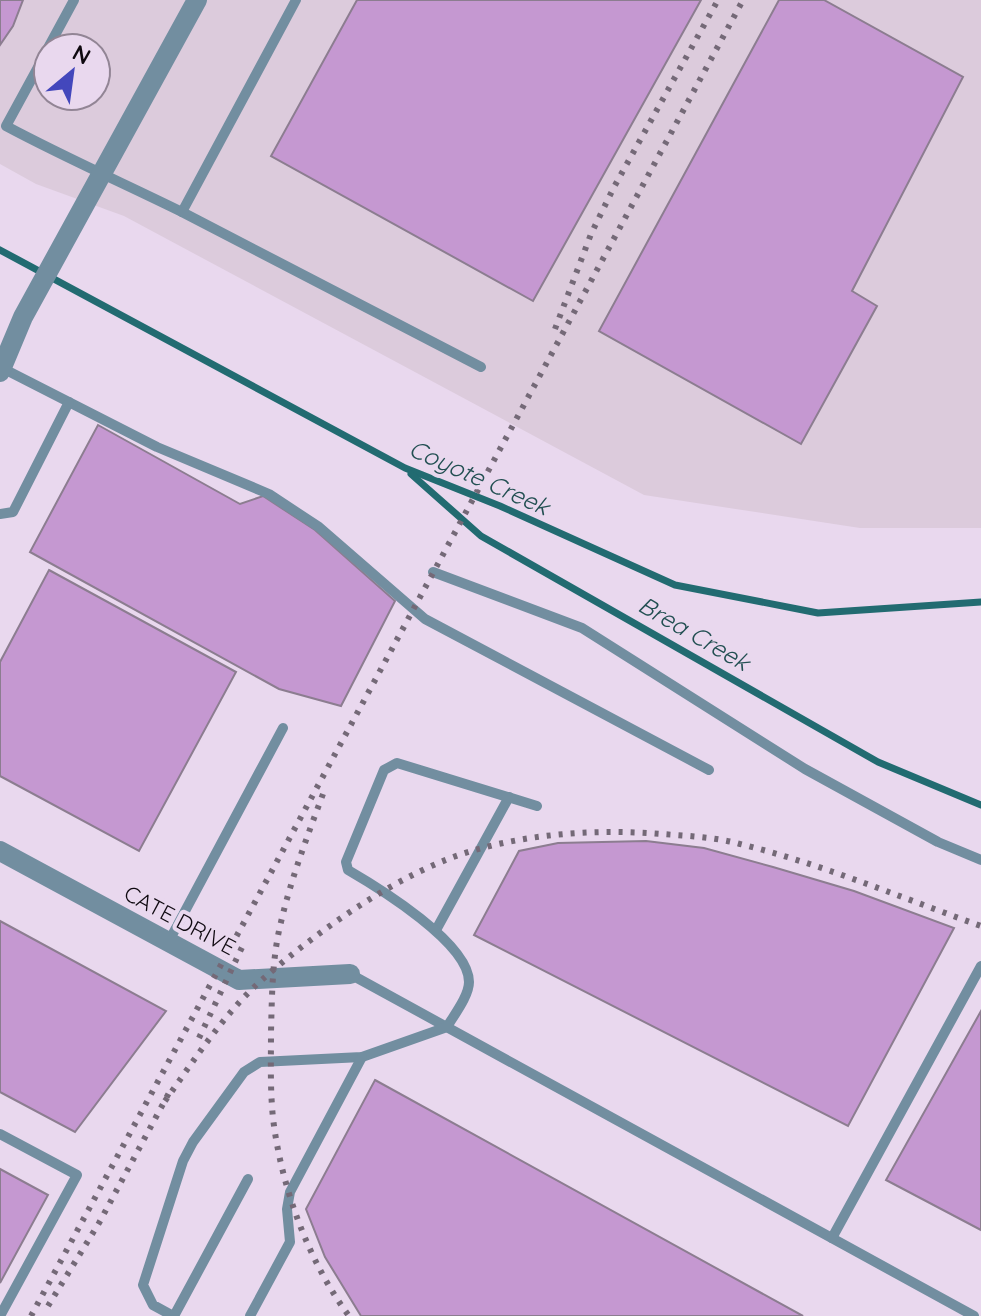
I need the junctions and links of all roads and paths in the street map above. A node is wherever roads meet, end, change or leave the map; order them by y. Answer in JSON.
{"nodes":[{"id":1,"x":74,"y":0,"type":"edge"},
{"id":2,"x":197,"y":0,"type":"edge"},
{"id":3,"x":296,"y":0,"type":"edge"},
{"id":4,"x":57,"y":32,"type":"edge"},
{"id":5,"x":32,"y":78,"type":"edge"},
{"id":6,"x":102,"y":172,"type":"junction"},
{"id":7,"x":182,"y":212,"type":"junction"},
{"id":8,"x":481,"y":367,"type":"dead end"},
{"id":9,"x":1,"y":369,"type":"edge"},
{"id":10,"x":69,"y":402,"type":"junction"},
{"id":11,"x":0,"y":514,"type":"edge"},
{"id":12,"x":433,"y":572,"type":"dead end"},
{"id":13,"x":283,"y":728,"type":"dead end"},
{"id":14,"x":709,"y":770,"type":"dead end"},
{"id":15,"x":509,"y":797,"type":"junction"},
{"id":16,"x":537,"y":806,"type":"dead end"},
{"id":17,"x":0,"y":851,"type":"edge"},
{"id":18,"x":981,"y":860,"type":"edge"},
{"id":19,"x":436,"y":930,"type":"junction"},
{"id":20,"x":169,"y":941,"type":"junction"},
{"id":21,"x":981,"y":966,"type":"edge"},
{"id":22,"x":350,"y":974,"type":"joint"},
{"id":23,"x":447,"y":1027,"type":"junction"},
{"id":24,"x":362,"y":1057,"type":"junction"},
{"id":25,"x":0,"y":1134,"type":"edge"},
{"id":26,"x":248,"y":1179,"type":"dead end"},
{"id":27,"x":832,"y":1238,"type":"junction"},
{"id":28,"x":0,"y":1316,"type":"edge"},
{"id":29,"x":173,"y":1316,"type":"edge"},
{"id":30,"x":250,"y":1316,"type":"edge"},
{"id":31,"x":974,"y":1316,"type":"edge"}],
"edges":[{"from":1,"to":4,"type":"lane"},
{"from":2,"to":6,"type":"street"},
{"from":3,"to":7,"type":"lane"},
{"from":5,"to":6,"type":"lane"},
{"from":6,"to":7,"type":"lane"},
{"from":6,"to":9,"type":"street"},
{"from":7,"to":8,"type":"lane"},
{"from":9,"to":10,"type":"lane"},
{"from":10,"to":11,"type":"lane"},
{"from":10,"to":14,"type":"lane"},
{"from":12,"to":18,"type":"lane"},
{"from":13,"to":20,"type":"lane"},
{"from":15,"to":16,"type":"lane"},
{"from":15,"to":19,"type":"lane"},
{"from":15,"to":19,"type":"lane"},
{"from":17,"to":20,"type":"street","name":"CATE DRIVE"},
{"from":19,"to":23,"type":"lane"},
{"from":20,"to":22,"type":"street","name":"CATE DRIVE"},
{"from":21,"to":27,"type":"lane"},
{"from":22,"to":23,"type":"lane"},
{"from":23,"to":24,"type":"lane"},
{"from":23,"to":27,"type":"lane"},
{"from":24,"to":29,"type":"lane"},
{"from":24,"to":30,"type":"lane"},
{"from":25,"to":28,"type":"lane"},
{"from":26,"to":29,"type":"lane"},
{"from":27,"to":31,"type":"lane"}]}
